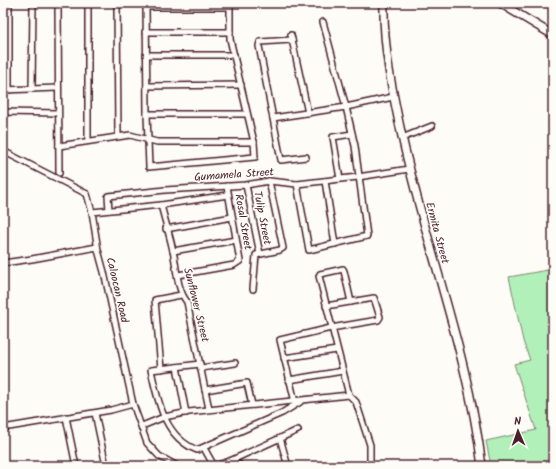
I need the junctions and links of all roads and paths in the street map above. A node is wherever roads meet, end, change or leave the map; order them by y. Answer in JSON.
{"nodes":[{"id":1,"x":9,"y":3,"type":"edge"},
{"id":2,"x":33,"y":3,"type":"edge"},
{"id":3,"x":58,"y":3,"type":"edge"},
{"id":4,"x":88,"y":3,"type":"edge"},
{"id":5,"x":117,"y":3,"type":"edge"},
{"id":6,"x":384,"y":3,"type":"edge"},
{"id":7,"x":500,"y":3,"type":"edge"},
{"id":8,"x":146,"y":5,"type":"edge"},
{"id":9,"x":230,"y":5,"type":"edge"},
{"id":10,"x":3,"y":12,"type":"edge"},
{"id":11,"x":10,"y":12,"type":"junction"},
{"id":12,"x":323,"y":22,"type":"dead end"},
{"id":13,"x":146,"y":32,"type":"junction"},
{"id":14,"x":230,"y":32,"type":"junction"},
{"id":15,"x":553,"y":35,"type":"edge"},
{"id":16,"x":234,"y":55,"type":"junction"},
{"id":17,"x":146,"y":56,"type":"junction"},
{"id":18,"x":241,"y":85,"type":"junction"},
{"id":19,"x":146,"y":86,"type":"junction"},
{"id":20,"x":58,"y":88,"type":"junction"},
{"id":21,"x":32,"y":89,"type":"junction"},
{"id":22,"x":6,"y":90,"type":"edge"},
{"id":23,"x":393,"y":97,"type":"junction"},
{"id":24,"x":346,"y":107,"type":"junction"},
{"id":25,"x":3,"y":112,"type":"edge"},
{"id":26,"x":308,"y":113,"type":"junction"},
{"id":27,"x":58,"y":114,"type":"junction"},
{"id":28,"x":147,"y":114,"type":"junction"},
{"id":29,"x":247,"y":114,"type":"junction"},
{"id":30,"x":273,"y":118,"type":"junction"},
{"id":31,"x":432,"y":126,"type":"dead end"},
{"id":32,"x":352,"y":134,"type":"junction"},
{"id":33,"x":118,"y":136,"type":"junction"},
{"id":34,"x":402,"y":138,"type":"junction"},
{"id":35,"x":148,"y":140,"type":"junction"},
{"id":36,"x":88,"y":141,"type":"junction"},
{"id":37,"x":254,"y":142,"type":"junction"},
{"id":38,"x":59,"y":146,"type":"junction"},
{"id":39,"x":3,"y":151,"type":"edge"},
{"id":40,"x":306,"y":157,"type":"dead end"},
{"id":41,"x":409,"y":169,"type":"junction"},
{"id":42,"x":59,"y":173,"type":"dead end"},
{"id":43,"x":358,"y":177,"type":"junction"},
{"id":44,"x":340,"y":179,"type":"junction"},
{"id":45,"x":268,"y":181,"type":"junction"},
{"id":46,"x":325,"y":181,"type":"junction"},
{"id":47,"x":246,"y":184,"type":"junction"},
{"id":48,"x":297,"y":184,"type":"junction"},
{"id":49,"x":227,"y":186,"type":"junction"},
{"id":50,"x":228,"y":195,"type":"junction"},
{"id":51,"x":161,"y":205,"type":"junction"},
{"id":52,"x":109,"y":210,"type":"junction"},
{"id":53,"x":92,"y":212,"type":"junction"},
{"id":54,"x":232,"y":217,"type":"junction"},
{"id":55,"x":166,"y":229,"type":"junction"},
{"id":56,"x":236,"y":240,"type":"junction"},
{"id":57,"x":335,"y":244,"type":"junction"},
{"id":58,"x":97,"y":247,"type":"junction"},
{"id":59,"x":173,"y":251,"type":"junction"},
{"id":60,"x":260,"y":254,"type":"junction"},
{"id":61,"x":3,"y":263,"type":"edge"},
{"id":62,"x":178,"y":276,"type":"junction"},
{"id":63,"x":253,"y":289,"type":"dead end"},
{"id":64,"x":182,"y":295,"type":"junction"},
{"id":65,"x":351,"y":302,"type":"junction"},
{"id":66,"x":326,"y":306,"type":"junction"},
{"id":67,"x":332,"y":328,"type":"junction"},
{"id":68,"x":337,"y":350,"type":"junction"},
{"id":69,"x":284,"y":358,"type":"junction"},
{"id":70,"x":235,"y":363,"type":"dead end"},
{"id":71,"x":200,"y":366,"type":"junction"},
{"id":72,"x":177,"y":367,"type":"junction"},
{"id":73,"x":161,"y":369,"type":"junction"},
{"id":74,"x":343,"y":371,"type":"junction"},
{"id":75,"x":289,"y":380,"type":"junction"},
{"id":76,"x":205,"y":390,"type":"junction"},
{"id":77,"x":349,"y":396,"type":"junction"},
{"id":78,"x":303,"y":401,"type":"junction"},
{"id":79,"x":295,"y":402,"type":"junction"},
{"id":80,"x":133,"y":404,"type":"junction"},
{"id":81,"x":252,"y":405,"type":"junction"},
{"id":82,"x":210,"y":409,"type":"junction"},
{"id":83,"x":95,"y":412,"type":"junction"},
{"id":84,"x":186,"y":412,"type":"junction"},
{"id":85,"x":66,"y":417,"type":"junction"},
{"id":86,"x":164,"y":417,"type":"junction"},
{"id":87,"x":142,"y":426,"type":"junction"},
{"id":88,"x":3,"y":428,"type":"edge"},
{"id":89,"x":298,"y":430,"type":"dead end"},
{"id":90,"x":280,"y":438,"type":"junction"},
{"id":91,"x":204,"y":448,"type":"junction"},
{"id":92,"x":230,"y":460,"type":"junction"},
{"id":93,"x":76,"y":466,"type":"edge"},
{"id":94,"x":106,"y":466,"type":"edge"},
{"id":95,"x":177,"y":466,"type":"edge"},
{"id":96,"x":214,"y":466,"type":"edge"},
{"id":97,"x":242,"y":466,"type":"edge"},
{"id":98,"x":286,"y":466,"type":"edge"},
{"id":99,"x":370,"y":466,"type":"edge"},
{"id":100,"x":482,"y":466,"type":"edge"}],
"edges":[{"from":1,"to":11,"type":"street"},
{"from":2,"to":21,"type":"street"},
{"from":3,"to":20,"type":"street"},
{"from":4,"to":36,"type":"street"},
{"from":5,"to":33,"type":"street"},
{"from":6,"to":23,"type":"main road","name":"Ermita Street"},
{"from":7,"to":15,"type":"main road"},
{"from":8,"to":9,"type":"street"},
{"from":8,"to":13,"type":"street"},
{"from":9,"to":14,"type":"street"},
{"from":10,"to":11,"type":"street"},
{"from":11,"to":22,"type":"street"},
{"from":12,"to":24,"type":"street"},
{"from":13,"to":14,"type":"street"},
{"from":13,"to":17,"type":"street"},
{"from":14,"to":16,"type":"street"},
{"from":16,"to":17,"type":"street"},
{"from":16,"to":18,"type":"street"},
{"from":17,"to":19,"type":"street"},
{"from":18,"to":19,"type":"street"},
{"from":18,"to":29,"type":"street"},
{"from":19,"to":28,"type":"street"},
{"from":20,"to":21,"type":"street"},
{"from":20,"to":27,"type":"street"},
{"from":21,"to":22,"type":"street"},
{"from":23,"to":24,"type":"street"},
{"from":23,"to":34,"type":"main road","name":"Ermita Street"},
{"from":24,"to":26,"type":"street"},
{"from":24,"to":32,"type":"street"},
{"from":25,"to":27,"type":"street"},
{"from":26,"to":30,"type":"street"},
{"from":26,"to":30,"type":"street"},
{"from":27,"to":38,"type":"street"},
{"from":28,"to":29,"type":"street"},
{"from":28,"to":35,"type":"street"},
{"from":29,"to":37,"type":"street"},
{"from":30,"to":40,"type":"street"},
{"from":31,"to":34,"type":"street"},
{"from":32,"to":43,"type":"street"},
{"from":32,"to":44,"type":"street"},
{"from":33,"to":35,"type":"street"},
{"from":33,"to":36,"type":"street"},
{"from":34,"to":41,"type":"main road","name":"Ermita Street"},
{"from":35,"to":37,"type":"street"},
{"from":35,"to":37,"type":"street"},
{"from":36,"to":38,"type":"street"},
{"from":38,"to":42,"type":"street"},
{"from":39,"to":53,"type":"street","name":"Caloocan Road"},
{"from":41,"to":43,"type":"street","name":"Gumamela Street"},
{"from":41,"to":100,"type":"main road","name":"Ermita Street"},
{"from":43,"to":44,"type":"street","name":"Gumamela Street"},
{"from":43,"to":57,"type":"street"},
{"from":44,"to":46,"type":"street","name":"Gumamela Street"},
{"from":45,"to":47,"type":"street","name":"Gumamela Street"},
{"from":45,"to":48,"type":"street","name":"Gumamela Street"},
{"from":45,"to":60,"type":"street"},
{"from":46,"to":48,"type":"street","name":"Gumamela Street"},
{"from":46,"to":57,"type":"street"},
{"from":47,"to":49,"type":"street","name":"Gumamela Street"},
{"from":47,"to":60,"type":"street","name":"Tulip Street"},
{"from":48,"to":57,"type":"street"},
{"from":49,"to":50,"type":"street","name":"Rosal Street"},
{"from":49,"to":52,"type":"street","name":"Gumamela Street"},
{"from":50,"to":51,"type":"street"},
{"from":50,"to":54,"type":"street","name":"Rosal Street"},
{"from":51,"to":52,"type":"street"},
{"from":51,"to":55,"type":"street","name":"Sunflower Street"},
{"from":52,"to":53,"type":"street"},
{"from":53,"to":58,"type":"street","name":"Caloocan Road"},
{"from":54,"to":55,"type":"street"},
{"from":54,"to":56,"type":"street","name":"Rosal Street"},
{"from":55,"to":59,"type":"street","name":"Sunflower Street"},
{"from":56,"to":59,"type":"street"},
{"from":56,"to":62,"type":"street","name":"Rosal Street"},
{"from":58,"to":61,"type":"street"},
{"from":58,"to":80,"type":"street","name":"Caloocan Road"},
{"from":59,"to":62,"type":"street","name":"Sunflower Street"},
{"from":60,"to":63,"type":"street"},
{"from":62,"to":64,"type":"street","name":"Sunflower Street"},
{"from":64,"to":71,"type":"street","name":"Sunflower Street"},
{"from":64,"to":73,"type":"street"},
{"from":65,"to":66,"type":"street"},
{"from":65,"to":66,"type":"street"},
{"from":65,"to":67,"type":"street"},
{"from":66,"to":67,"type":"street"},
{"from":67,"to":68,"type":"street"},
{"from":67,"to":69,"type":"street"},
{"from":68,"to":69,"type":"street"},
{"from":68,"to":74,"type":"street"},
{"from":69,"to":75,"type":"street"},
{"from":70,"to":71,"type":"street"},
{"from":71,"to":72,"type":"street"},
{"from":71,"to":76,"type":"street","name":"Sunflower Street"},
{"from":72,"to":73,"type":"street"},
{"from":72,"to":84,"type":"street"},
{"from":73,"to":86,"type":"street"},
{"from":74,"to":75,"type":"street"},
{"from":74,"to":77,"type":"street"},
{"from":75,"to":79,"type":"street"},
{"from":76,"to":81,"type":"street"},
{"from":76,"to":82,"type":"street","name":"Sunflower Street"},
{"from":77,"to":78,"type":"street"},
{"from":77,"to":99,"type":"street"},
{"from":78,"to":79,"type":"street"},
{"from":78,"to":91,"type":"street"},
{"from":79,"to":81,"type":"street"},
{"from":80,"to":83,"type":"street"},
{"from":80,"to":87,"type":"street","name":"Caloocan Road"},
{"from":81,"to":82,"type":"street"},
{"from":82,"to":84,"type":"street"},
{"from":83,"to":85,"type":"street"},
{"from":83,"to":94,"type":"street"},
{"from":84,"to":86,"type":"street"},
{"from":85,"to":88,"type":"street"},
{"from":85,"to":93,"type":"street"},
{"from":86,"to":87,"type":"street"},
{"from":86,"to":91,"type":"street"},
{"from":87,"to":95,"type":"street","name":"Caloocan Road"},
{"from":89,"to":90,"type":"street"},
{"from":90,"to":92,"type":"street"},
{"from":90,"to":98,"type":"street"},
{"from":91,"to":96,"type":"street"},
{"from":92,"to":96,"type":"street"},
{"from":92,"to":97,"type":"street"}]}
